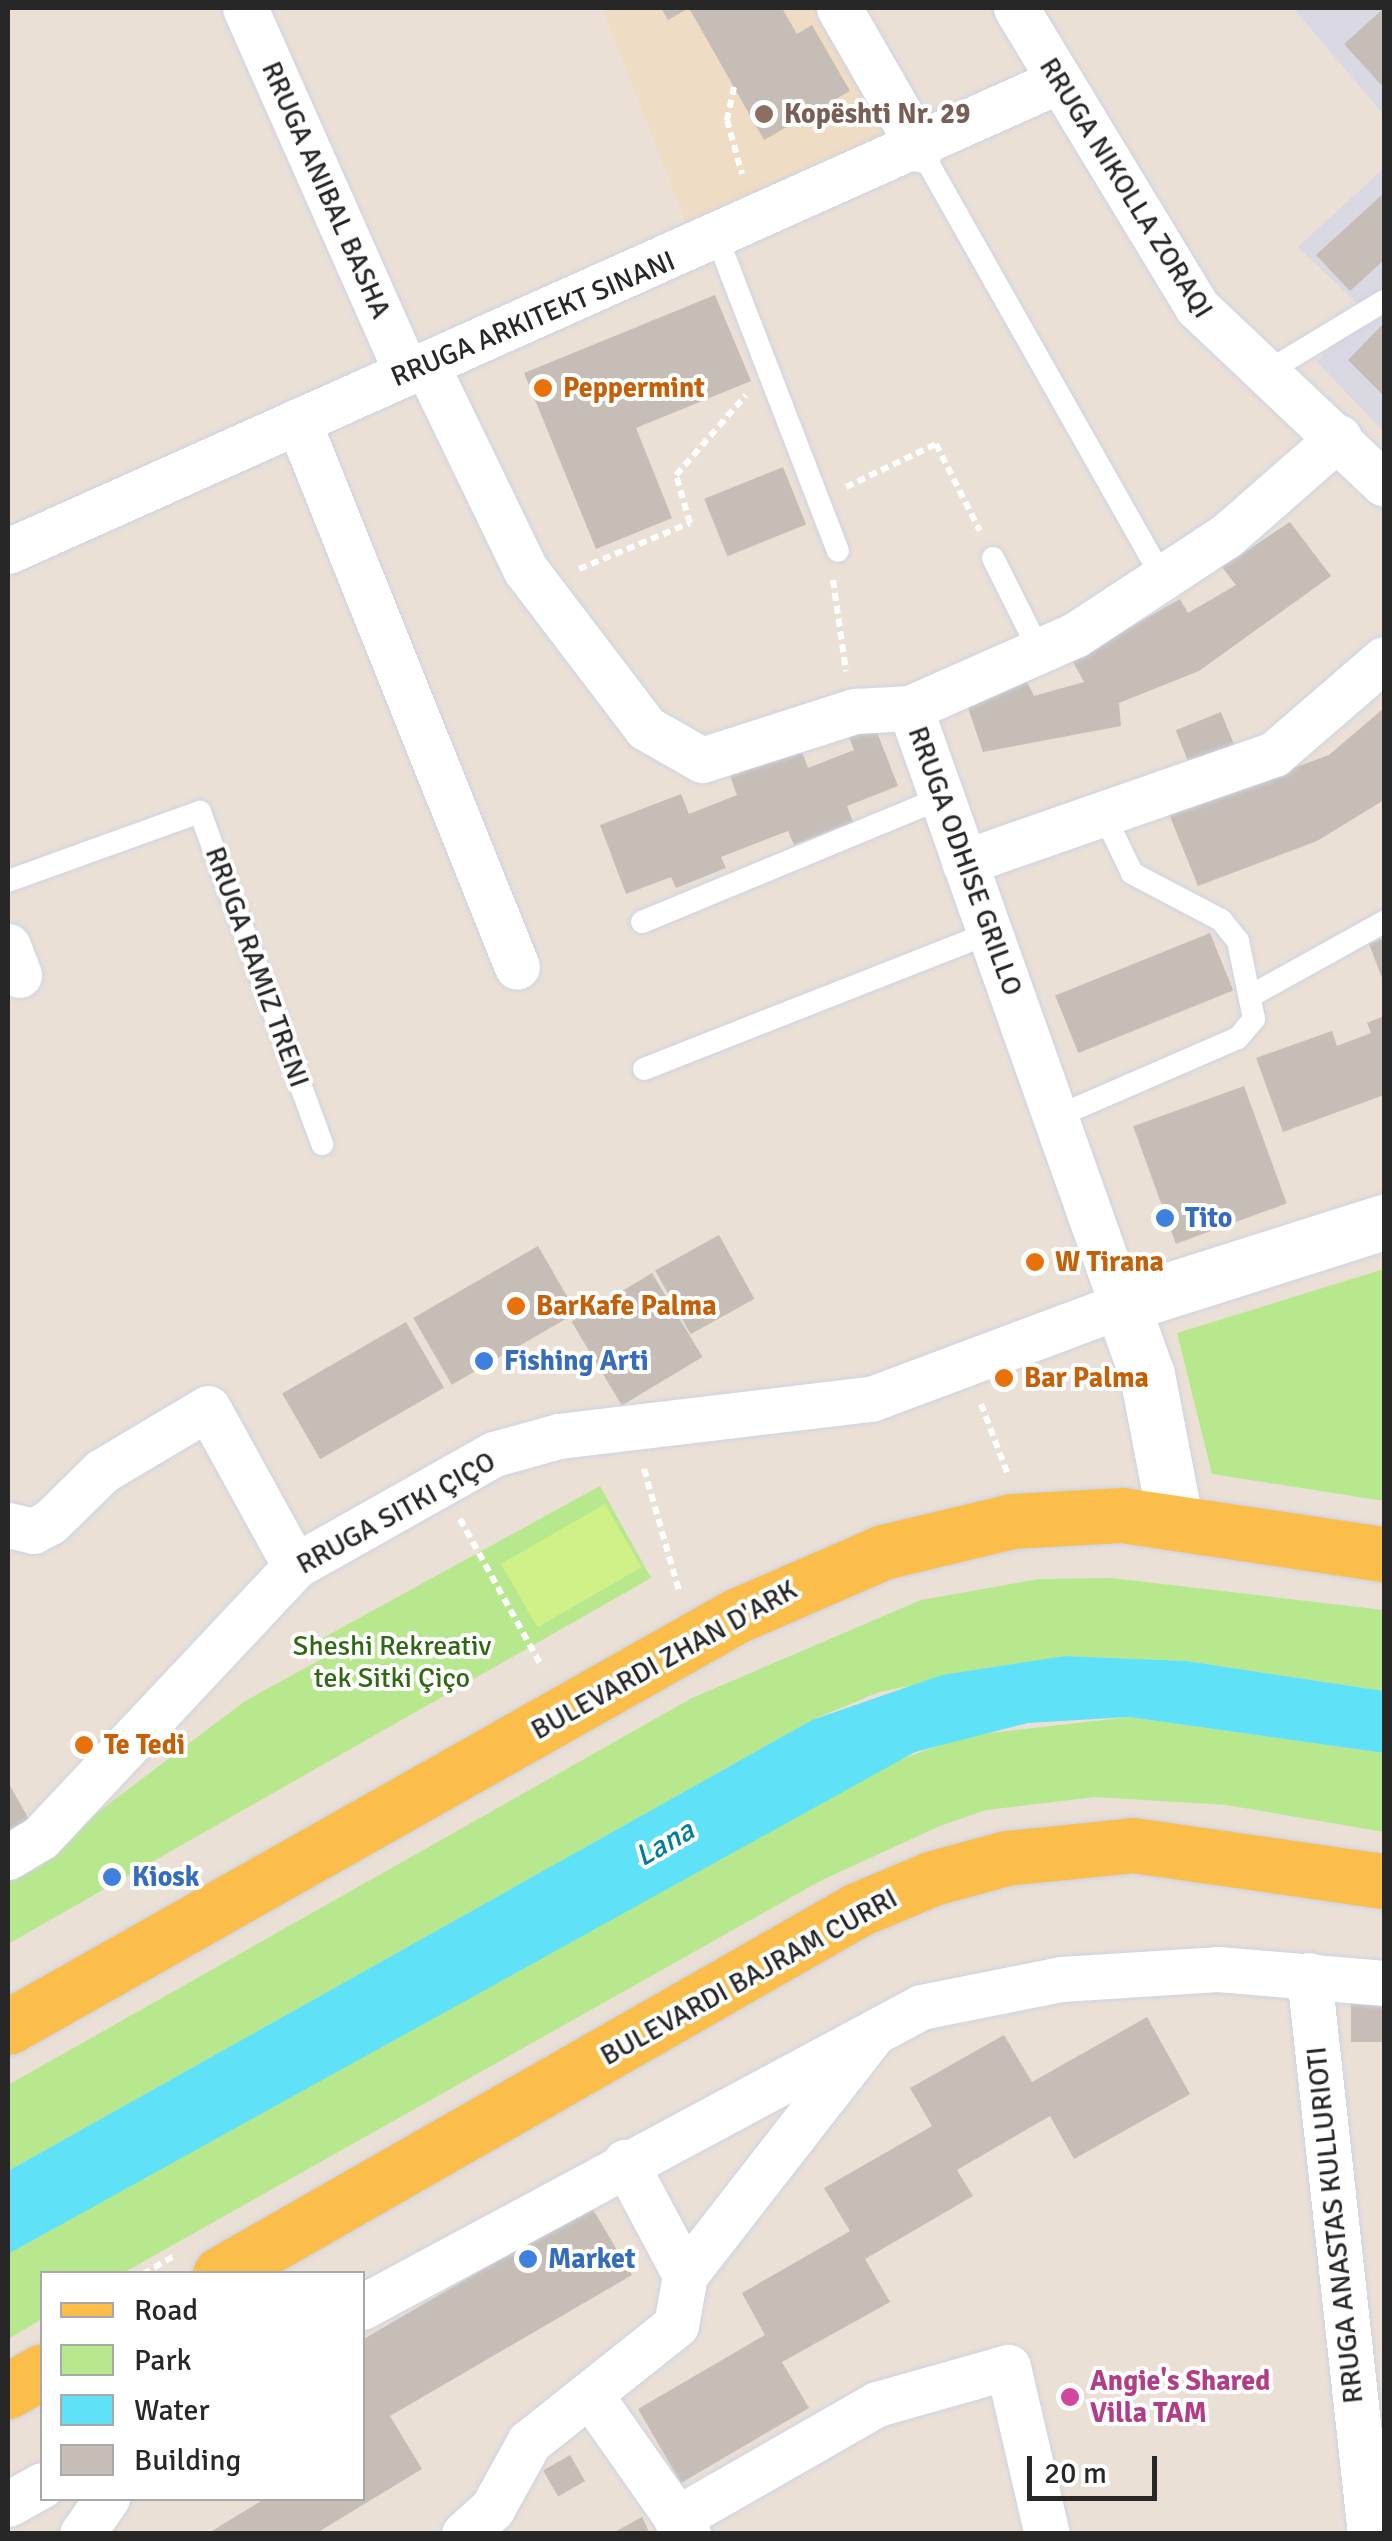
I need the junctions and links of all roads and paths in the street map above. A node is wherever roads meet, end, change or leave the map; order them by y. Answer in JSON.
{"nodes":[{"id":1,"x":246,"y":8,"type":"edge"},
{"id":2,"x":839,"y":8,"type":"edge"},
{"id":3,"x":1016,"y":8,"type":"edge"},
{"id":4,"x":1056,"y":82,"type":"junction"},
{"id":5,"x":734,"y":87,"type":"dead end"},
{"id":6,"x":920,"y":149,"type":"junction"},
{"id":7,"x":759,"y":222,"type":"junction"},
{"id":8,"x":718,"y":240,"type":"junction"},
{"id":9,"x":1384,"y":301,"type":"edge"},
{"id":10,"x":416,"y":368,"type":"junction"},
{"id":11,"x":1270,"y":370,"type":"junction"},
{"id":12,"x":750,"y":391,"type":"dead end"},
{"id":13,"x":298,"y":421,"type":"junction"},
{"id":14,"x":1339,"y":437,"type":"junction"},
{"id":15,"x":1384,"y":484,"type":"edge"},
{"id":16,"x":818,"y":500,"type":"junction"},
{"id":17,"x":8,"y":551,"type":"edge"},
{"id":18,"x":838,"y":551,"type":"joint"},
{"id":19,"x":993,"y":558,"type":"joint"},
{"id":20,"x":1164,"y":580,"type":"junction"},
{"id":21,"x":538,"y":586,"type":"junction"},
{"id":22,"x":1040,"y":652,"type":"junction"},
{"id":23,"x":1384,"y":659,"type":"edge"},
{"id":24,"x":910,"y":708,"type":"junction"},
{"id":25,"x":855,"y":711,"type":"junction"},
{"id":26,"x":941,"y":798,"type":"junction"},
{"id":27,"x":1106,"y":818,"type":"junction"},
{"id":28,"x":964,"y":862,"type":"junction"},
{"id":29,"x":8,"y":881,"type":"edge"},
{"id":30,"x":642,"y":922,"type":"dead end"},
{"id":31,"x":1384,"y":922,"type":"edge"},
{"id":32,"x":990,"y":934,"type":"junction"},
{"id":33,"x":517,"y":967,"type":"dead end"},
{"id":34,"x":1254,"y":994,"type":"junction"},
{"id":35,"x":644,"y":1069,"type":"dead end"},
{"id":36,"x":1056,"y":1117,"type":"junction"},
{"id":37,"x":322,"y":1144,"type":"dead end"},
{"id":38,"x":1384,"y":1222,"type":"edge"},
{"id":39,"x":1122,"y":1305,"type":"junction"},
{"id":40,"x":967,"y":1365,"type":"junction"},
{"id":41,"x":633,"y":1430,"type":"junction"},
{"id":42,"x":1008,"y":1475,"type":"dead end"},
{"id":43,"x":441,"y":1484,"type":"junction"},
{"id":44,"x":1175,"y":1520,"type":"junction"},
{"id":45,"x":8,"y":1525,"type":"edge"},
{"id":46,"x":1384,"y":1554,"type":"edge"},
{"id":47,"x":296,"y":1566,"type":"junction"},
{"id":48,"x":679,"y":1591,"type":"dead end"},
{"id":49,"x":542,"y":1667,"type":"dead end"},
{"id":50,"x":8,"y":1857,"type":"edge"},
{"id":51,"x":1384,"y":1881,"type":"edge"},
{"id":52,"x":1309,"y":1976,"type":"junction"},
{"id":53,"x":1384,"y":1982,"type":"edge"},
{"id":54,"x":880,"y":2024,"type":"junction"},
{"id":55,"x":8,"y":2027,"type":"edge"},
{"id":56,"x":625,"y":2162,"type":"junction"},
{"id":57,"x":225,"y":2271,"type":"edge"},
{"id":58,"x":686,"y":2276,"type":"junction"},
{"id":59,"x":365,"y":2305,"type":"edge"},
{"id":60,"x":40,"y":2372,"type":"edge"},
{"id":61,"x":8,"y":2391,"type":"edge"},
{"id":62,"x":591,"y":2396,"type":"junction"},
{"id":63,"x":40,"y":2486,"type":"edge"},
{"id":64,"x":105,"y":2501,"type":"edge"},
{"id":65,"x":8,"y":2504,"type":"edge"},
{"id":66,"x":488,"y":2525,"type":"edge"},
{"id":67,"x":682,"y":2526,"type":"edge"},
{"id":68,"x":82,"y":2534,"type":"edge"},
{"id":69,"x":1047,"y":2534,"type":"edge"},
{"id":70,"x":1370,"y":2534,"type":"edge"}],
"edges":[{"from":1,"to":10,"type":"street","name":"RRUGA ANIBAL BASHA"},
{"from":2,"to":6,"type":"street"},
{"from":3,"to":4,"type":"street","name":"RRUGA NIKOLLA ZORAQI"},
{"from":4,"to":6,"type":"street","name":"RRUGA ARKITEKT SINANI"},
{"from":4,"to":11,"type":"street","name":"RRUGA NIKOLLA ZORAQI"},
{"from":5,"to":7,"type":"path"},
{"from":6,"to":7,"type":"street","name":"RRUGA ARKITEKT SINANI"},
{"from":6,"to":20,"type":"lane"},
{"from":7,"to":8,"type":"street","name":"RRUGA ARKITEKT SINANI"},
{"from":8,"to":10,"type":"street","name":"RRUGA ARKITEKT SINANI"},
{"from":8,"to":16,"type":"lane"},
{"from":9,"to":11,"type":"lane"},
{"from":10,"to":13,"type":"street","name":"RRUGA ARKITEKT SINANI"},
{"from":10,"to":21,"type":"street","name":"RRUGA ODHISE GRILLO"},
{"from":11,"to":14,"type":"street","name":"RRUGA NIKOLLA ZORAQI"},
{"from":12,"to":21,"type":"path"},
{"from":13,"to":17,"type":"street","name":"RRUGA ARKITEKT SINANI"},
{"from":13,"to":33,"type":"street"},
{"from":14,"to":15,"type":"street","name":"RRUGA NIKOLLA ZORAQI"},
{"from":14,"to":20,"type":"street"},
{"from":16,"to":18,"type":"lane"},
{"from":16,"to":19,"type":"path"},
{"from":18,"to":25,"type":"path"},
{"from":19,"to":22,"type":"lane"},
{"from":20,"to":22,"type":"street"},
{"from":21,"to":25,"type":"street","name":"RRUGA ODHISE GRILLO"},
{"from":22,"to":24,"type":"street"},
{"from":23,"to":27,"type":"street"},
{"from":24,"to":25,"type":"street","name":"RRUGA ODHISE GRILLO"},
{"from":24,"to":26,"type":"street","name":"RRUGA ODHISE GRILLO"},
{"from":26,"to":28,"type":"street","name":"RRUGA ODHISE GRILLO"},
{"from":26,"to":30,"type":"lane"},
{"from":27,"to":28,"type":"street"},
{"from":27,"to":34,"type":"lane"},
{"from":28,"to":32,"type":"street","name":"RRUGA ODHISE GRILLO"},
{"from":29,"to":37,"type":"lane","name":"RRUGA RAMIZ TRENI"},
{"from":31,"to":34,"type":"lane"},
{"from":32,"to":35,"type":"lane"},
{"from":32,"to":36,"type":"street","name":"RRUGA ODHISE GRILLO"},
{"from":34,"to":36,"type":"lane"},
{"from":36,"to":39,"type":"street","name":"RRUGA ODHISE GRILLO"},
{"from":38,"to":39,"type":"street"},
{"from":39,"to":40,"type":"street","name":"RRUGA SITKI ÇIÇO"},
{"from":39,"to":44,"type":"street","name":"RRUGA ODHISE GRILLO"},
{"from":40,"to":41,"type":"street","name":"RRUGA SITKI ÇIÇO"},
{"from":40,"to":42,"type":"path"},
{"from":41,"to":43,"type":"street","name":"RRUGA SITKI ÇIÇO"},
{"from":41,"to":48,"type":"path"},
{"from":43,"to":47,"type":"street","name":"RRUGA SITKI ÇIÇO"},
{"from":43,"to":49,"type":"path"},
{"from":44,"to":46,"type":"main road","name":"BULEVARDI ZHAN D'ARK"},
{"from":44,"to":55,"type":"main road","name":"BULEVARDI ZHAN D'ARK"},
{"from":45,"to":47,"type":"street"},
{"from":47,"to":50,"type":"street","name":"RRUGA SITKI ÇIÇO"},
{"from":51,"to":57,"type":"main road","name":"BULEVARDI BAJRAM CURRI"},
{"from":52,"to":53,"type":"street"},
{"from":52,"to":54,"type":"street"},
{"from":52,"to":70,"type":"street","name":"RRUGA ANASTAS KULLURIOTI"},
{"from":54,"to":56,"type":"street"},
{"from":54,"to":58,"type":"street"},
{"from":56,"to":58,"type":"street"},
{"from":56,"to":59,"type":"street"},
{"from":58,"to":62,"type":"street"},
{"from":60,"to":61,"type":"main road"},
{"from":62,"to":66,"type":"street"},
{"from":62,"to":67,"type":"street"},
{"from":63,"to":65,"type":"street"},
{"from":64,"to":68,"type":"street"},
{"from":67,"to":69,"type":"street"}]}
